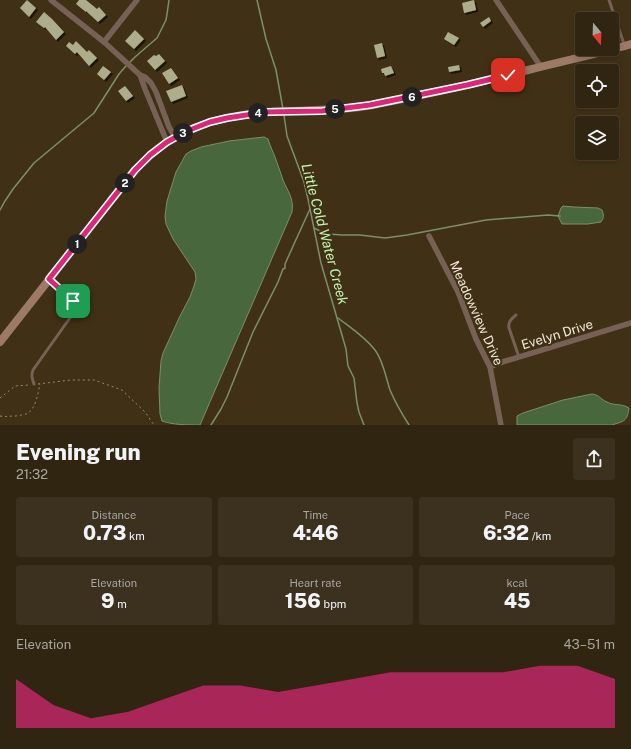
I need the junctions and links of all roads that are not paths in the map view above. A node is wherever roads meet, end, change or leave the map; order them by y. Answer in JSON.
{"nodes":[{"id":1,"x":51,"y":0,"type":"edge"},
{"id":2,"x":137,"y":0,"type":"edge"},
{"id":3,"x":496,"y":0,"type":"edge"},
{"id":4,"x":609,"y":0,"type":"edge"},
{"id":5,"x":104,"y":42,"type":"junction"},
{"id":6,"x":628,"y":45,"type":"edge"},
{"id":7,"x":541,"y":67,"type":"junction"},
{"id":8,"x":140,"y":75,"type":"junction"},
{"id":9,"x":175,"y":137,"type":"junction"},
{"id":10,"x":167,"y":142,"type":"junction"},
{"id":11,"x":429,"y":236,"type":"dead end"},
{"id":12,"x":49,"y":279,"type":"junction"},
{"id":13,"x":516,"y":315,"type":"dead end"},
{"id":14,"x":631,"y":323,"type":"edge"},
{"id":15,"x":0,"y":342,"type":"edge"},
{"id":16,"x":519,"y":357,"type":"junction"},
{"id":17,"x":490,"y":367,"type":"junction"},
{"id":18,"x":34,"y":384,"type":"road end"},
{"id":19,"x":501,"y":425,"type":"edge"}],
"edges":[{"from":1,"to":5,"type":"street"},
{"from":2,"to":5,"type":"street"},
{"from":3,"to":7,"type":"street"},
{"from":4,"to":6,"type":"lane"},
{"from":5,"to":8,"type":"street"},
{"from":6,"to":7,"type":"main road"},
{"from":7,"to":9,"type":"main road"},
{"from":8,"to":9,"type":"street"},
{"from":8,"to":10,"type":"street"},
{"from":9,"to":10,"type":"main road"},
{"from":10,"to":12,"type":"main road"},
{"from":11,"to":17,"type":"street","name":"Meadowview Drive"},
{"from":12,"to":15,"type":"main road"},
{"from":12,"to":18,"type":"lane"},
{"from":13,"to":16,"type":"lane"},
{"from":14,"to":16,"type":"street","name":"Evelyn Drive"},
{"from":16,"to":17,"type":"street","name":"Evelyn Drive"},
{"from":17,"to":19,"type":"street","name":"Meadowview Drive"}]}
